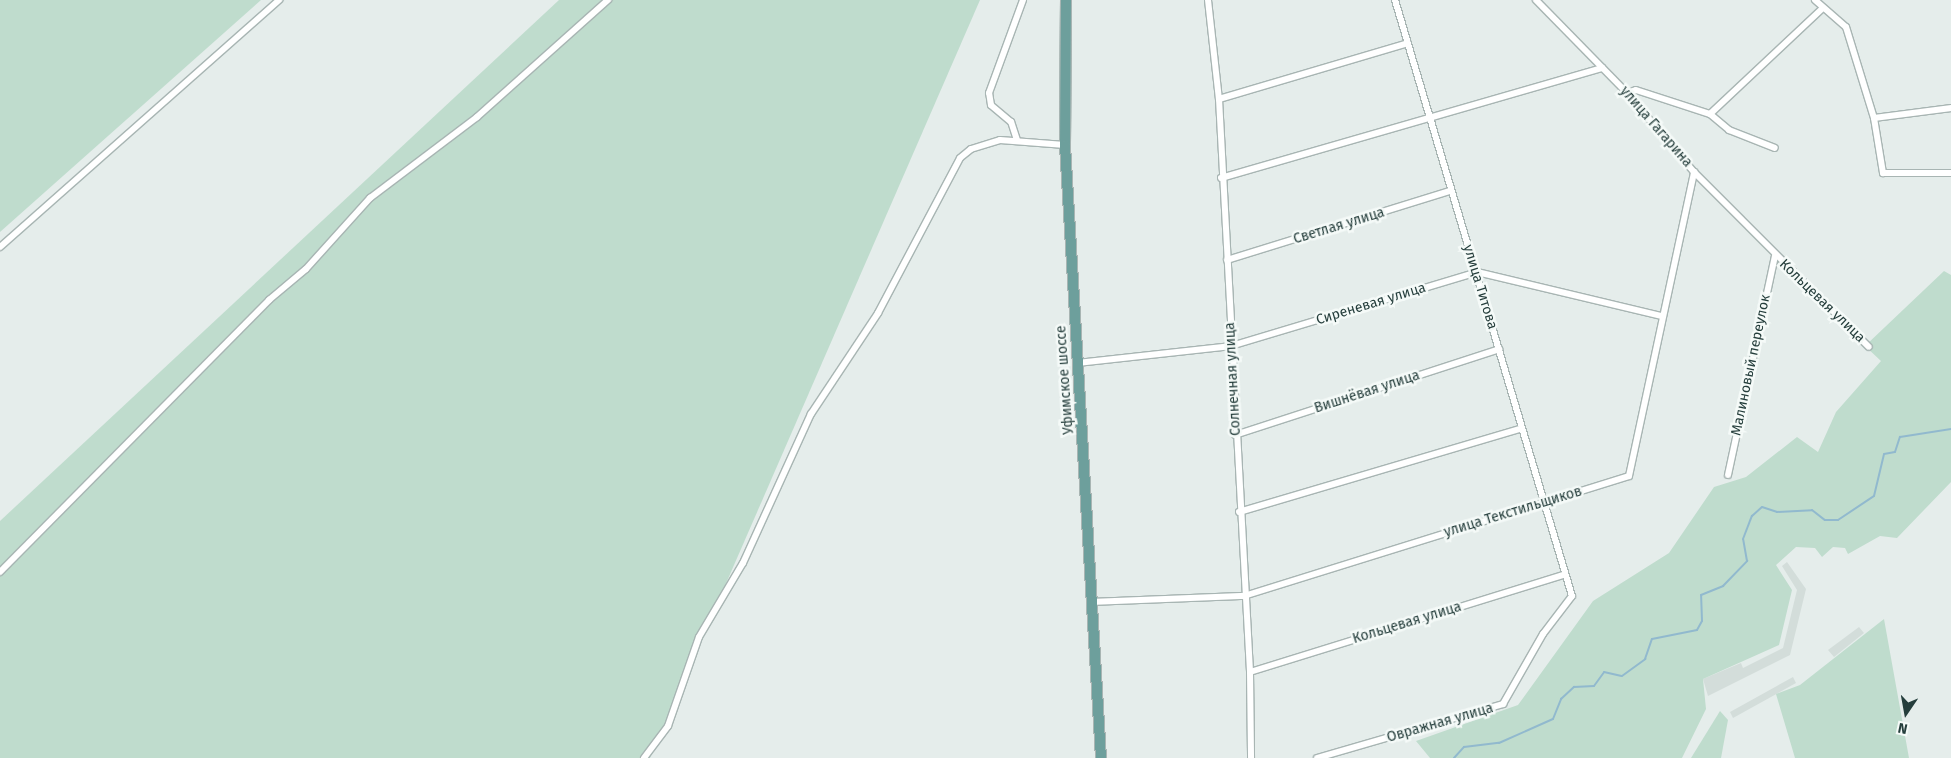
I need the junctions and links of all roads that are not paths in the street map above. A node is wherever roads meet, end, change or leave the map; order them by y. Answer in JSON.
{"nodes":[{"id":1,"x":279,"y":0,"type":"edge"},
{"id":2,"x":608,"y":0,"type":"edge"},
{"id":3,"x":1023,"y":0,"type":"edge"},
{"id":4,"x":1066,"y":0,"type":"edge"},
{"id":5,"x":1208,"y":0,"type":"edge"},
{"id":6,"x":1395,"y":0,"type":"edge"},
{"id":7,"x":1536,"y":0,"type":"edge"},
{"id":8,"x":1815,"y":0,"type":"edge"},
{"id":9,"x":1823,"y":8,"type":"junction"},
{"id":10,"x":1408,"y":43,"type":"junction"},
{"id":11,"x":1602,"y":68,"type":"junction"},
{"id":12,"x":1628,"y":93,"type":"junction"},
{"id":13,"x":1220,"y":99,"type":"junction"},
{"id":14,"x":1951,"y":108,"type":"edge"},
{"id":15,"x":1710,"y":114,"type":"junction"},
{"id":16,"x":1874,"y":118,"type":"junction"},
{"id":17,"x":1432,"y":119,"type":"junction"},
{"id":18,"x":1017,"y":140,"type":"junction"},
{"id":19,"x":1065,"y":145,"type":"junction"},
{"id":20,"x":1775,"y":148,"type":"dead end"},
{"id":21,"x":1694,"y":172,"type":"junction"},
{"id":22,"x":1951,"y":173,"type":"edge"},
{"id":23,"x":1221,"y":178,"type":"junction"},
{"id":24,"x":1450,"y":191,"type":"junction"},
{"id":25,"x":0,"y":247,"type":"edge"},
{"id":26,"x":1775,"y":255,"type":"junction"},
{"id":27,"x":1227,"y":260,"type":"junction"},
{"id":28,"x":1477,"y":272,"type":"junction"},
{"id":29,"x":1661,"y":316,"type":"junction"},
{"id":30,"x":1231,"y":346,"type":"junction"},
{"id":31,"x":1869,"y":347,"type":"dead end"},
{"id":32,"x":1499,"y":349,"type":"junction"},
{"id":33,"x":1078,"y":362,"type":"junction"},
{"id":34,"x":1520,"y":430,"type":"junction"},
{"id":35,"x":1235,"y":434,"type":"junction"},
{"id":36,"x":1728,"y":475,"type":"dead end"},
{"id":37,"x":1545,"y":502,"type":"junction"},
{"id":38,"x":1239,"y":512,"type":"junction"},
{"id":39,"x":0,"y":572,"type":"edge"},
{"id":40,"x":1564,"y":575,"type":"junction"},
{"id":41,"x":1244,"y":596,"type":"junction"},
{"id":42,"x":1093,"y":602,"type":"junction"},
{"id":43,"x":1250,"y":672,"type":"junction"},
{"id":44,"x":644,"y":758,"type":"edge"},
{"id":45,"x":1101,"y":758,"type":"edge"},
{"id":46,"x":1251,"y":758,"type":"edge"},
{"id":47,"x":1317,"y":758,"type":"edge"}],
"edges":[{"from":1,"to":25,"type":"street"},
{"from":2,"to":39,"type":"street"},
{"from":3,"to":18,"type":"street"},
{"from":4,"to":19,"type":"main road","name":"Уфимское шоссе"},
{"from":5,"to":13,"type":"street","name":"Солнечная улица"},
{"from":6,"to":10,"type":"street","name":"улица Титова"},
{"from":7,"to":11,"type":"street","name":"улица Гагарина"},
{"from":8,"to":9,"type":"street"},
{"from":9,"to":15,"type":"street"},
{"from":9,"to":16,"type":"street"},
{"from":10,"to":13,"type":"street"},
{"from":10,"to":17,"type":"street","name":"улица Титова"},
{"from":11,"to":12,"type":"street","name":"улица Гагарина"},
{"from":11,"to":17,"type":"street"},
{"from":12,"to":15,"type":"street"},
{"from":12,"to":21,"type":"street","name":"улица Гагарина"},
{"from":13,"to":23,"type":"street","name":"Солнечная улица"},
{"from":14,"to":16,"type":"street"},
{"from":15,"to":20,"type":"street"},
{"from":16,"to":22,"type":"street"},
{"from":17,"to":23,"type":"street"},
{"from":17,"to":24,"type":"street","name":"улица Титова"},
{"from":18,"to":19,"type":"street"},
{"from":18,"to":44,"type":"street"},
{"from":19,"to":33,"type":"main road","name":"Уфимское шоссе"},
{"from":21,"to":26,"type":"street","name":"улица Гагарина"},
{"from":21,"to":29,"type":"street","name":"улица Текстильщиков"},
{"from":23,"to":27,"type":"street","name":"Солнечная улица"},
{"from":24,"to":27,"type":"street","name":"Светлая улица"},
{"from":24,"to":28,"type":"street","name":"улица Титова"},
{"from":26,"to":31,"type":"street","name":"Кольцевая улица"},
{"from":26,"to":36,"type":"street","name":"Малиновый переулок"},
{"from":27,"to":30,"type":"street","name":"Солнечная улица"},
{"from":28,"to":29,"type":"street"},
{"from":28,"to":30,"type":"street","name":"Сиреневая улица"},
{"from":28,"to":32,"type":"street","name":"улица Титова"},
{"from":29,"to":37,"type":"street","name":"улица Текстильщиков"},
{"from":30,"to":33,"type":"street","name":"Сиреневая улица"},
{"from":30,"to":35,"type":"street","name":"Солнечная улица"},
{"from":32,"to":34,"type":"street","name":"улица Титова"},
{"from":32,"to":35,"type":"street","name":"Вишнёвая улица"},
{"from":33,"to":42,"type":"main road","name":"Уфимское шоссе"},
{"from":34,"to":37,"type":"street","name":"улица Титова"},
{"from":34,"to":38,"type":"street"},
{"from":35,"to":38,"type":"street","name":"Солнечная улица"},
{"from":37,"to":40,"type":"street","name":"улица Титова"},
{"from":37,"to":41,"type":"street","name":"улица Текстильщиков"},
{"from":38,"to":41,"type":"street","name":"Солнечная улица"},
{"from":40,"to":43,"type":"street","name":"Кольцевая улица"},
{"from":40,"to":47,"type":"street","name":"Овражная улица"},
{"from":41,"to":42,"type":"street","name":"улица Текстильщиков"},
{"from":41,"to":43,"type":"street","name":"Солнечная улица"},
{"from":42,"to":45,"type":"main road","name":"Уфимское шоссе"},
{"from":43,"to":46,"type":"street","name":"Солнечная улица"}]}
